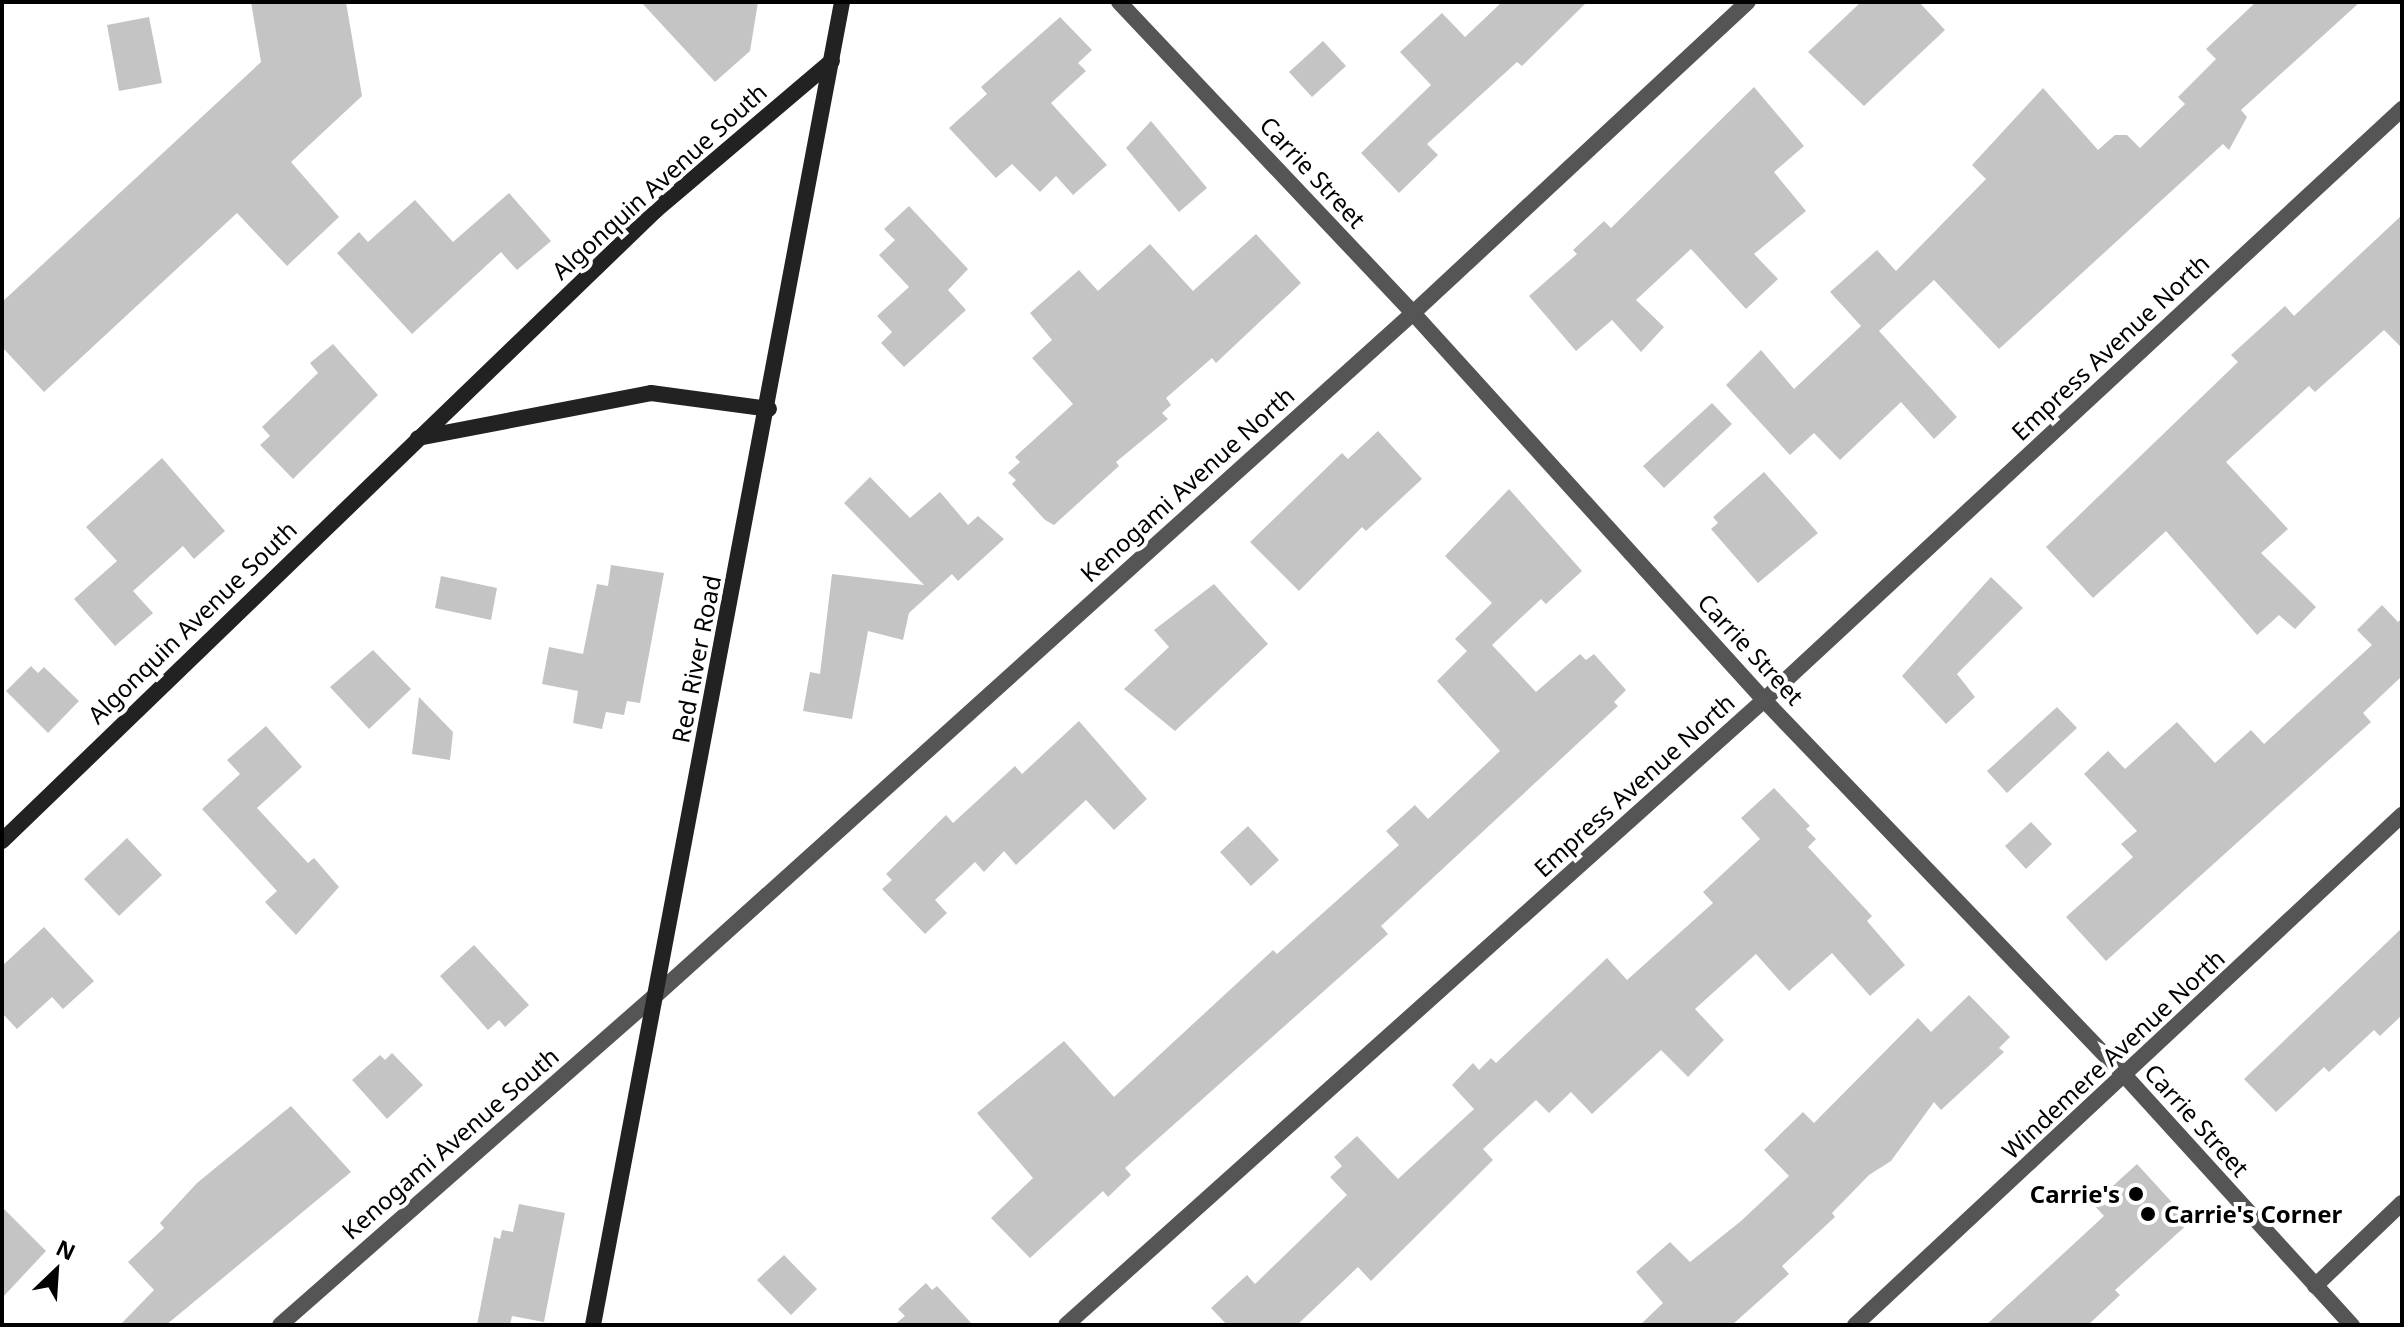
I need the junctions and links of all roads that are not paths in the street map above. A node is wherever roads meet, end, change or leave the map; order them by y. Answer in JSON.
{"nodes":[{"id":1,"x":842,"y":2,"type":"edge"},
{"id":2,"x":1119,"y":2,"type":"edge"},
{"id":3,"x":1748,"y":2,"type":"edge"},
{"id":4,"x":832,"y":61,"type":"junction"},
{"id":5,"x":2402,"y":109,"type":"edge"},
{"id":6,"x":1413,"y":313,"type":"junction"},
{"id":7,"x":769,"y":409,"type":"junction"},
{"id":8,"x":416,"y":438,"type":"junction"},
{"id":9,"x":1764,"y":700,"type":"junction"},
{"id":10,"x":2402,"y":815,"type":"edge"},
{"id":11,"x":2,"y":841,"type":"edge"},
{"id":12,"x":654,"y":997,"type":"junction"},
{"id":13,"x":2126,"y":1077,"type":"junction"},
{"id":14,"x":2402,"y":1203,"type":"edge"},
{"id":15,"x":2315,"y":1286,"type":"junction"},
{"id":16,"x":280,"y":1325,"type":"edge"},
{"id":17,"x":593,"y":1325,"type":"edge"},
{"id":18,"x":1066,"y":1325,"type":"edge"},
{"id":19,"x":1855,"y":1325,"type":"edge"},
{"id":20,"x":2352,"y":1325,"type":"edge"}],
"edges":[{"from":1,"to":4,"type":"main road","name":"Red River Road"},
{"from":2,"to":6,"type":"street","name":"Carrie Street"},
{"from":3,"to":6,"type":"street","name":"Kenogami Avenue North"},
{"from":4,"to":7,"type":"main road","name":"Red River Road"},
{"from":4,"to":8,"type":"main road","name":"Algonquin Avenue South"},
{"from":5,"to":9,"type":"street","name":"Empress Avenue North"},
{"from":6,"to":9,"type":"street","name":"Carrie Street"},
{"from":6,"to":12,"type":"street","name":"Kenogami Avenue North"},
{"from":7,"to":8,"type":"main road"},
{"from":7,"to":12,"type":"main road","name":"Red River Road"},
{"from":8,"to":11,"type":"main road","name":"Algonquin Avenue South"},
{"from":9,"to":13,"type":"street","name":"Carrie Street"},
{"from":9,"to":18,"type":"street","name":"Empress Avenue North"},
{"from":10,"to":13,"type":"street","name":"Windemere Avenue North"},
{"from":12,"to":16,"type":"street","name":"Kenogami Avenue South"},
{"from":12,"to":17,"type":"main road","name":"Red River Road"},
{"from":13,"to":15,"type":"street","name":"Carrie Street"},
{"from":13,"to":19,"type":"street","name":"Windemere Avenue North"},
{"from":14,"to":15,"type":"street"},
{"from":15,"to":20,"type":"street","name":"Carrie Street"}]}
